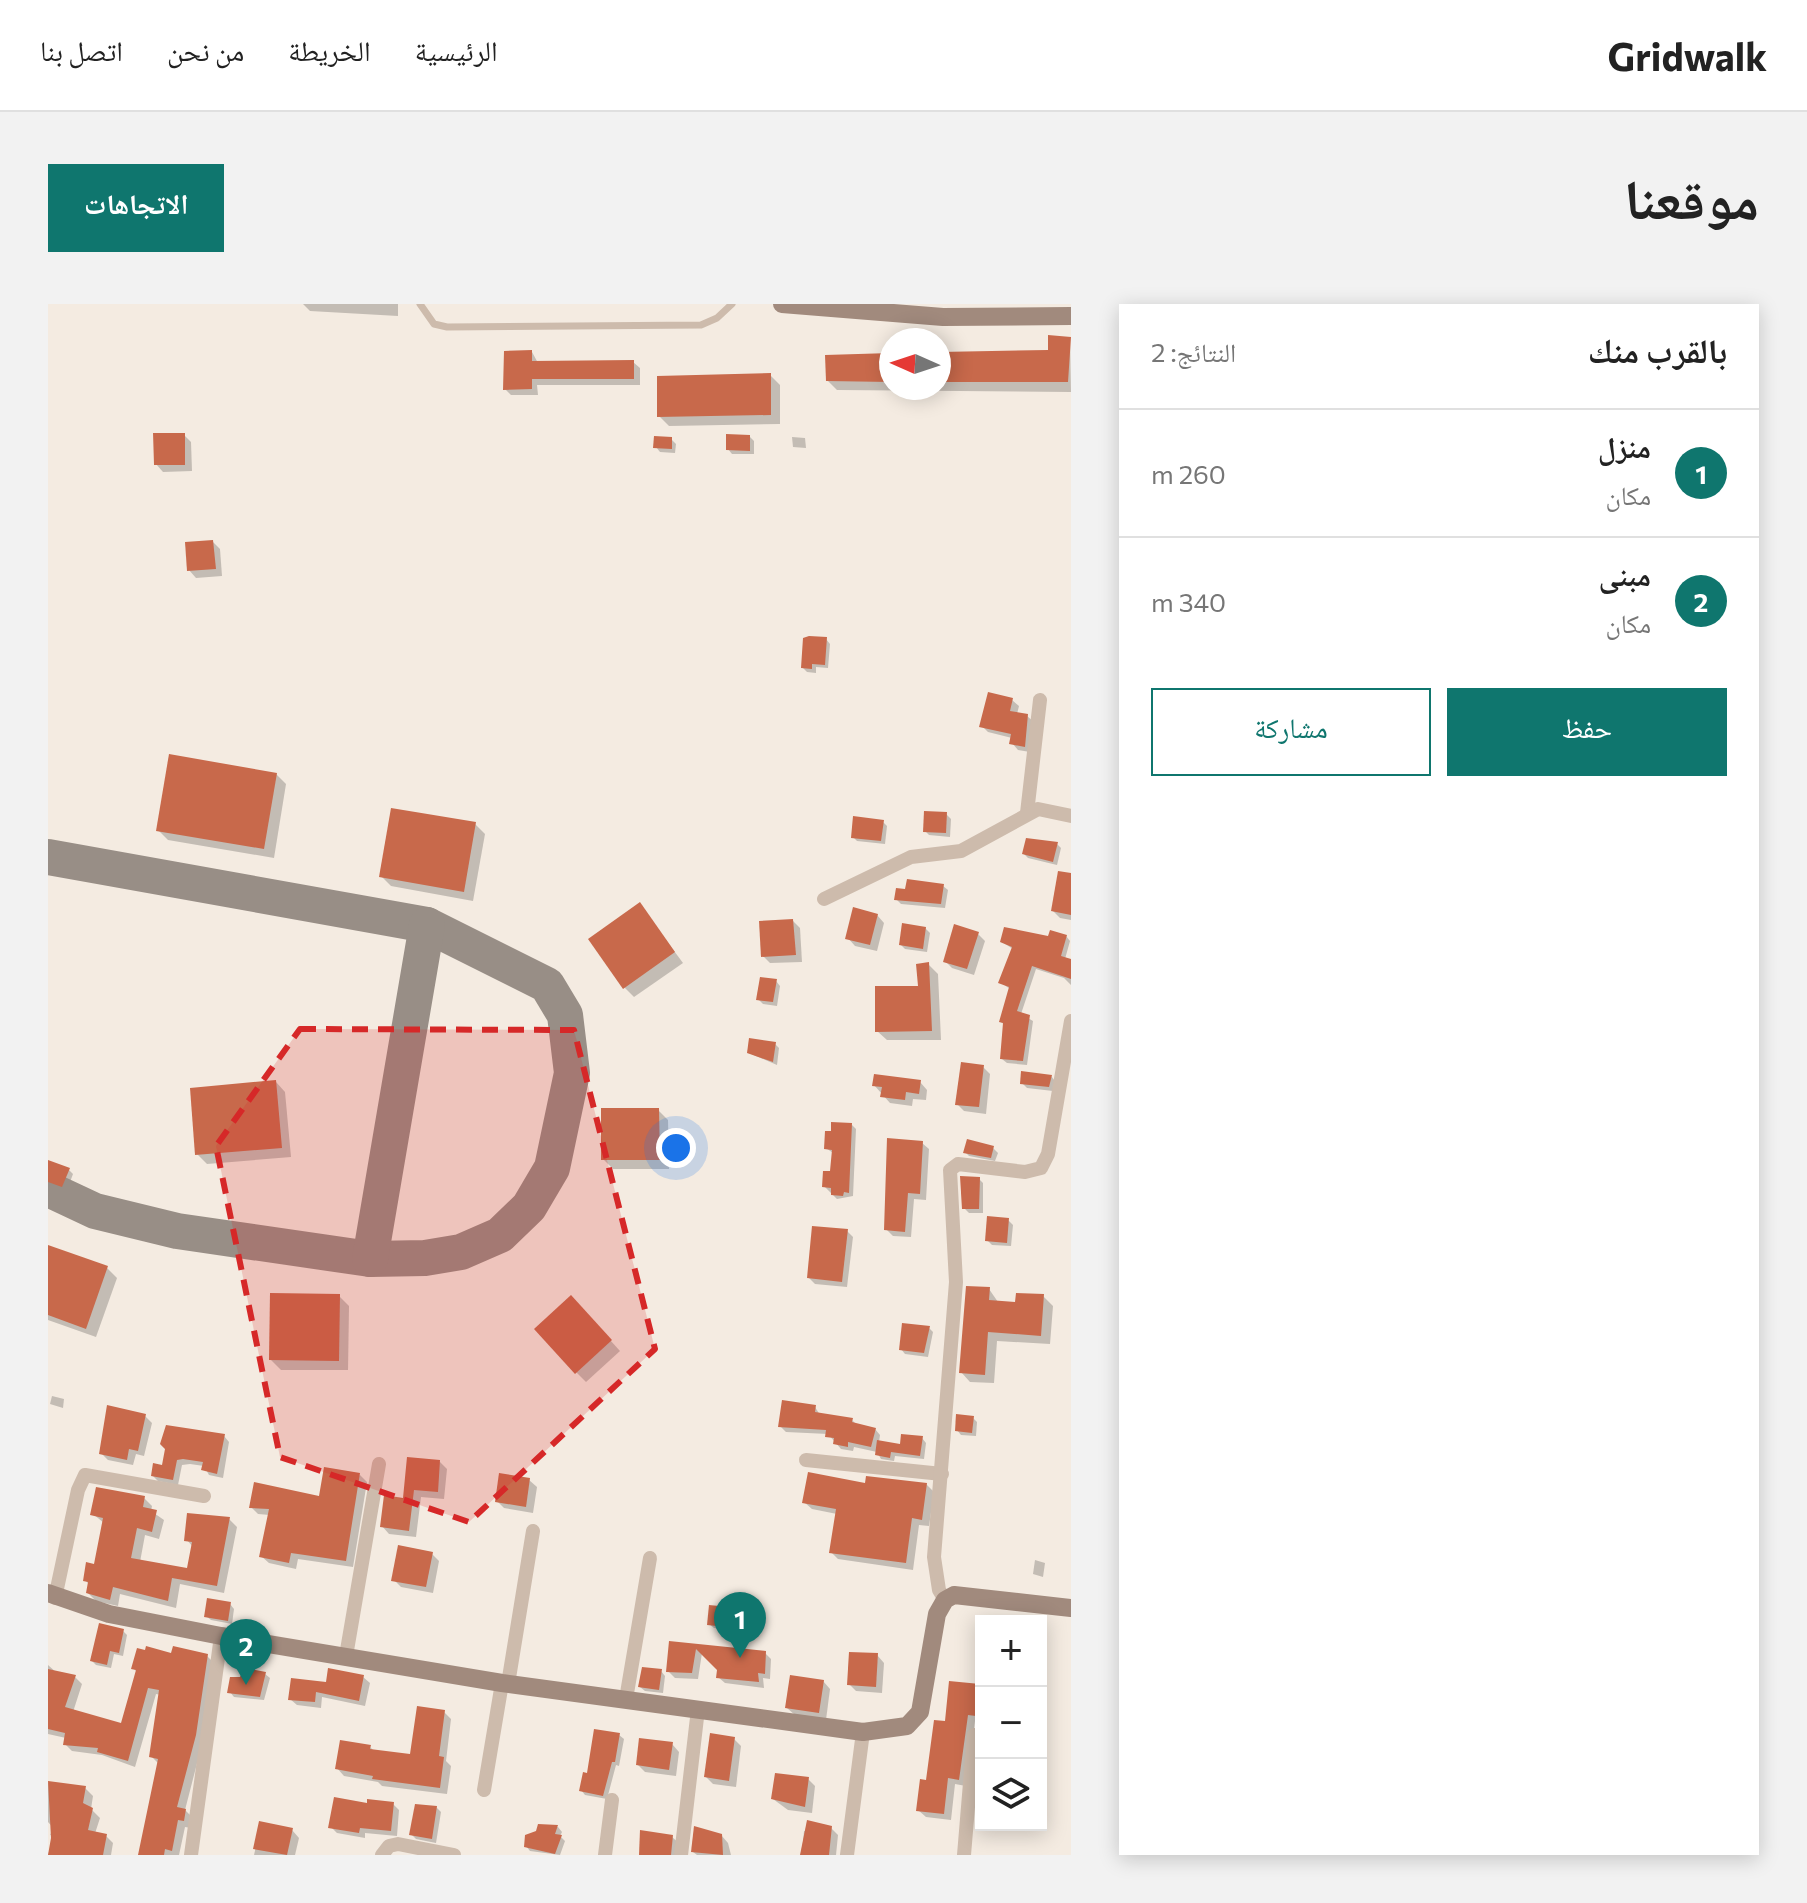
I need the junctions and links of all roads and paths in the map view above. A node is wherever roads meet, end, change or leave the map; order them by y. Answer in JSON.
{"nodes":[{"id":1,"x":420,"y":304,"type":"edge"},
{"id":2,"x":732,"y":304,"type":"edge"},
{"id":3,"x":782,"y":304,"type":"edge"},
{"id":4,"x":1071,"y":316,"type":"edge"},
{"id":5,"x":1040,"y":700,"type":"dead end"},
{"id":6,"x":1027,"y":813,"type":"junction"},
{"id":7,"x":1071,"y":816,"type":"edge"},
{"id":8,"x":824,"y":899,"type":"dead end"},
{"id":9,"x":1071,"y":1021,"type":"edge"},
{"id":10,"x":806,"y":1460,"type":"dead end"},
{"id":11,"x":379,"y":1464,"type":"dead end"},
{"id":12,"x":942,"y":1474,"type":"junction"},
{"id":13,"x":204,"y":1496,"type":"dead end"},
{"id":14,"x":533,"y":1531,"type":"dead end"},
{"id":15,"x":650,"y":1558,"type":"dead end"},
{"id":16,"x":52,"y":1596,"type":"edge"},
{"id":17,"x":945,"y":1600,"type":"junction"},
{"id":18,"x":1071,"y":1608,"type":"edge"},
{"id":19,"x":221,"y":1636,"type":"junction"},
{"id":20,"x":346,"y":1656,"type":"junction"},
{"id":21,"x":505,"y":1683,"type":"junction"},
{"id":22,"x":626,"y":1699,"type":"junction"},
{"id":23,"x":698,"y":1709,"type":"junction"},
{"id":24,"x":863,"y":1732,"type":"junction"},
{"id":25,"x":974,"y":1735,"type":"dead end"},
{"id":26,"x":484,"y":1790,"type":"dead end"},
{"id":27,"x":612,"y":1800,"type":"dead end"},
{"id":28,"x":191,"y":1855,"type":"edge"},
{"id":29,"x":382,"y":1855,"type":"edge"},
{"id":30,"x":454,"y":1855,"type":"edge"},
{"id":31,"x":605,"y":1855,"type":"edge"},
{"id":32,"x":681,"y":1855,"type":"edge"},
{"id":33,"x":847,"y":1855,"type":"edge"},
{"id":34,"x":964,"y":1855,"type":"edge"}],
"edges":[{"from":1,"to":2,"type":"lane"},
{"from":3,"to":4,"type":"main road"},
{"from":5,"to":6,"type":"street"},
{"from":6,"to":7,"type":"street"},
{"from":6,"to":8,"type":"street"},
{"from":9,"to":12,"type":"street"},
{"from":10,"to":12,"type":"street"},
{"from":11,"to":20,"type":"street"},
{"from":12,"to":17,"type":"street"},
{"from":13,"to":16,"type":"street"},
{"from":14,"to":21,"type":"street"},
{"from":15,"to":22,"type":"street"},
{"from":16,"to":19,"type":"main road"},
{"from":17,"to":18,"type":"main road"},
{"from":17,"to":24,"type":"main road"},
{"from":19,"to":20,"type":"main road"},
{"from":19,"to":28,"type":"street"},
{"from":20,"to":21,"type":"main road"},
{"from":21,"to":22,"type":"main road"},
{"from":21,"to":26,"type":"street"},
{"from":22,"to":23,"type":"main road"},
{"from":23,"to":24,"type":"main road"},
{"from":23,"to":32,"type":"street"},
{"from":24,"to":33,"type":"street"},
{"from":25,"to":34,"type":"street"},
{"from":27,"to":31,"type":"street"},
{"from":29,"to":30,"type":"street"}]}
